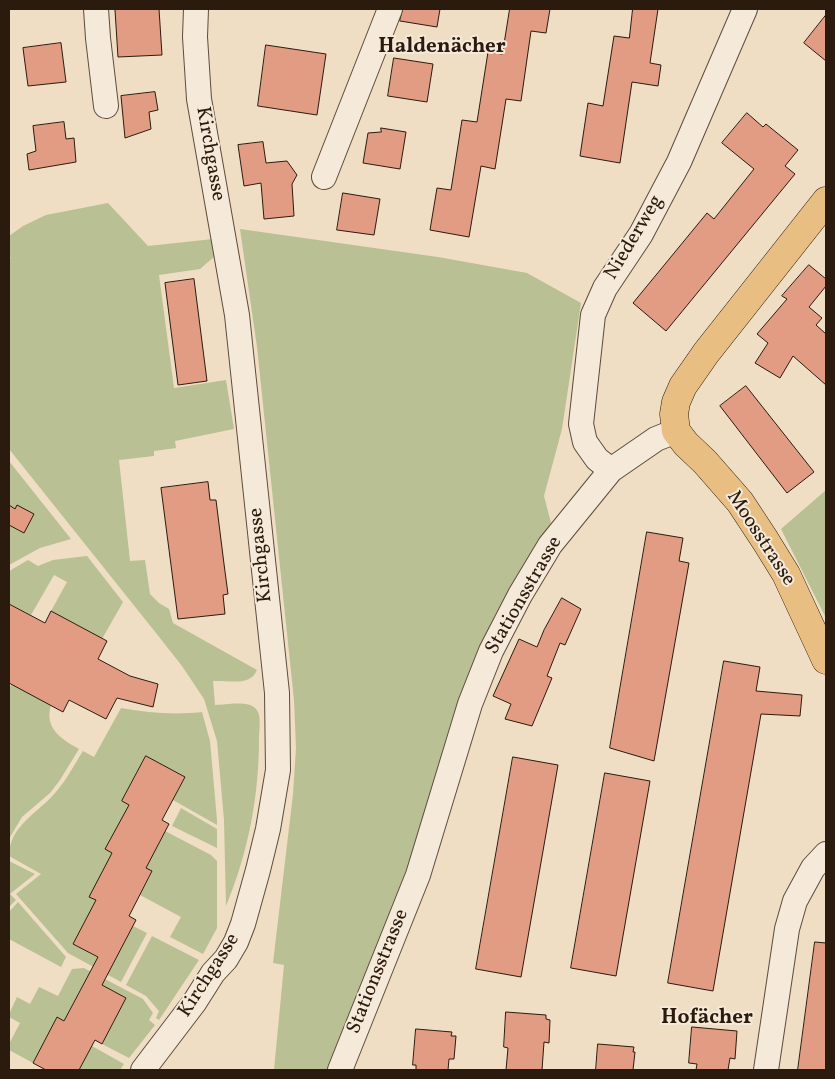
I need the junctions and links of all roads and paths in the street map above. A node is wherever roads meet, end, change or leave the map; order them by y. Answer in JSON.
{"nodes":[{"id":1,"x":96,"y":9,"type":"edge"},
{"id":2,"x":196,"y":9,"type":"edge"},
{"id":3,"x":390,"y":9,"type":"edge"},
{"id":4,"x":745,"y":9,"type":"edge"},
{"id":5,"x":106,"y":106,"type":"dead end"},
{"id":6,"x":324,"y":177,"type":"dead end"},
{"id":7,"x":826,"y":201,"type":"edge"},
{"id":8,"x":676,"y":431,"type":"junction"},
{"id":9,"x":610,"y":470,"type":"junction"},
{"id":10,"x":826,"y":660,"type":"edge"},
{"id":11,"x":826,"y":854,"type":"edge"},
{"id":12,"x":143,"y":1070,"type":"edge"},
{"id":13,"x":340,"y":1070,"type":"edge"},
{"id":14,"x":766,"y":1070,"type":"edge"}],
"edges":[{"from":1,"to":5,"type":"street"},
{"from":2,"to":12,"type":"street","name":"Kirchgasse"},
{"from":3,"to":6,"type":"street"},
{"from":4,"to":9,"type":"street","name":"Niederweg"},
{"from":7,"to":8,"type":"main road"},
{"from":8,"to":9,"type":"street","name":"Stationsstrasse"},
{"from":8,"to":10,"type":"main road","name":"Moosstrasse"},
{"from":9,"to":13,"type":"street","name":"Stationsstrasse"},
{"from":11,"to":14,"type":"street"}]}
